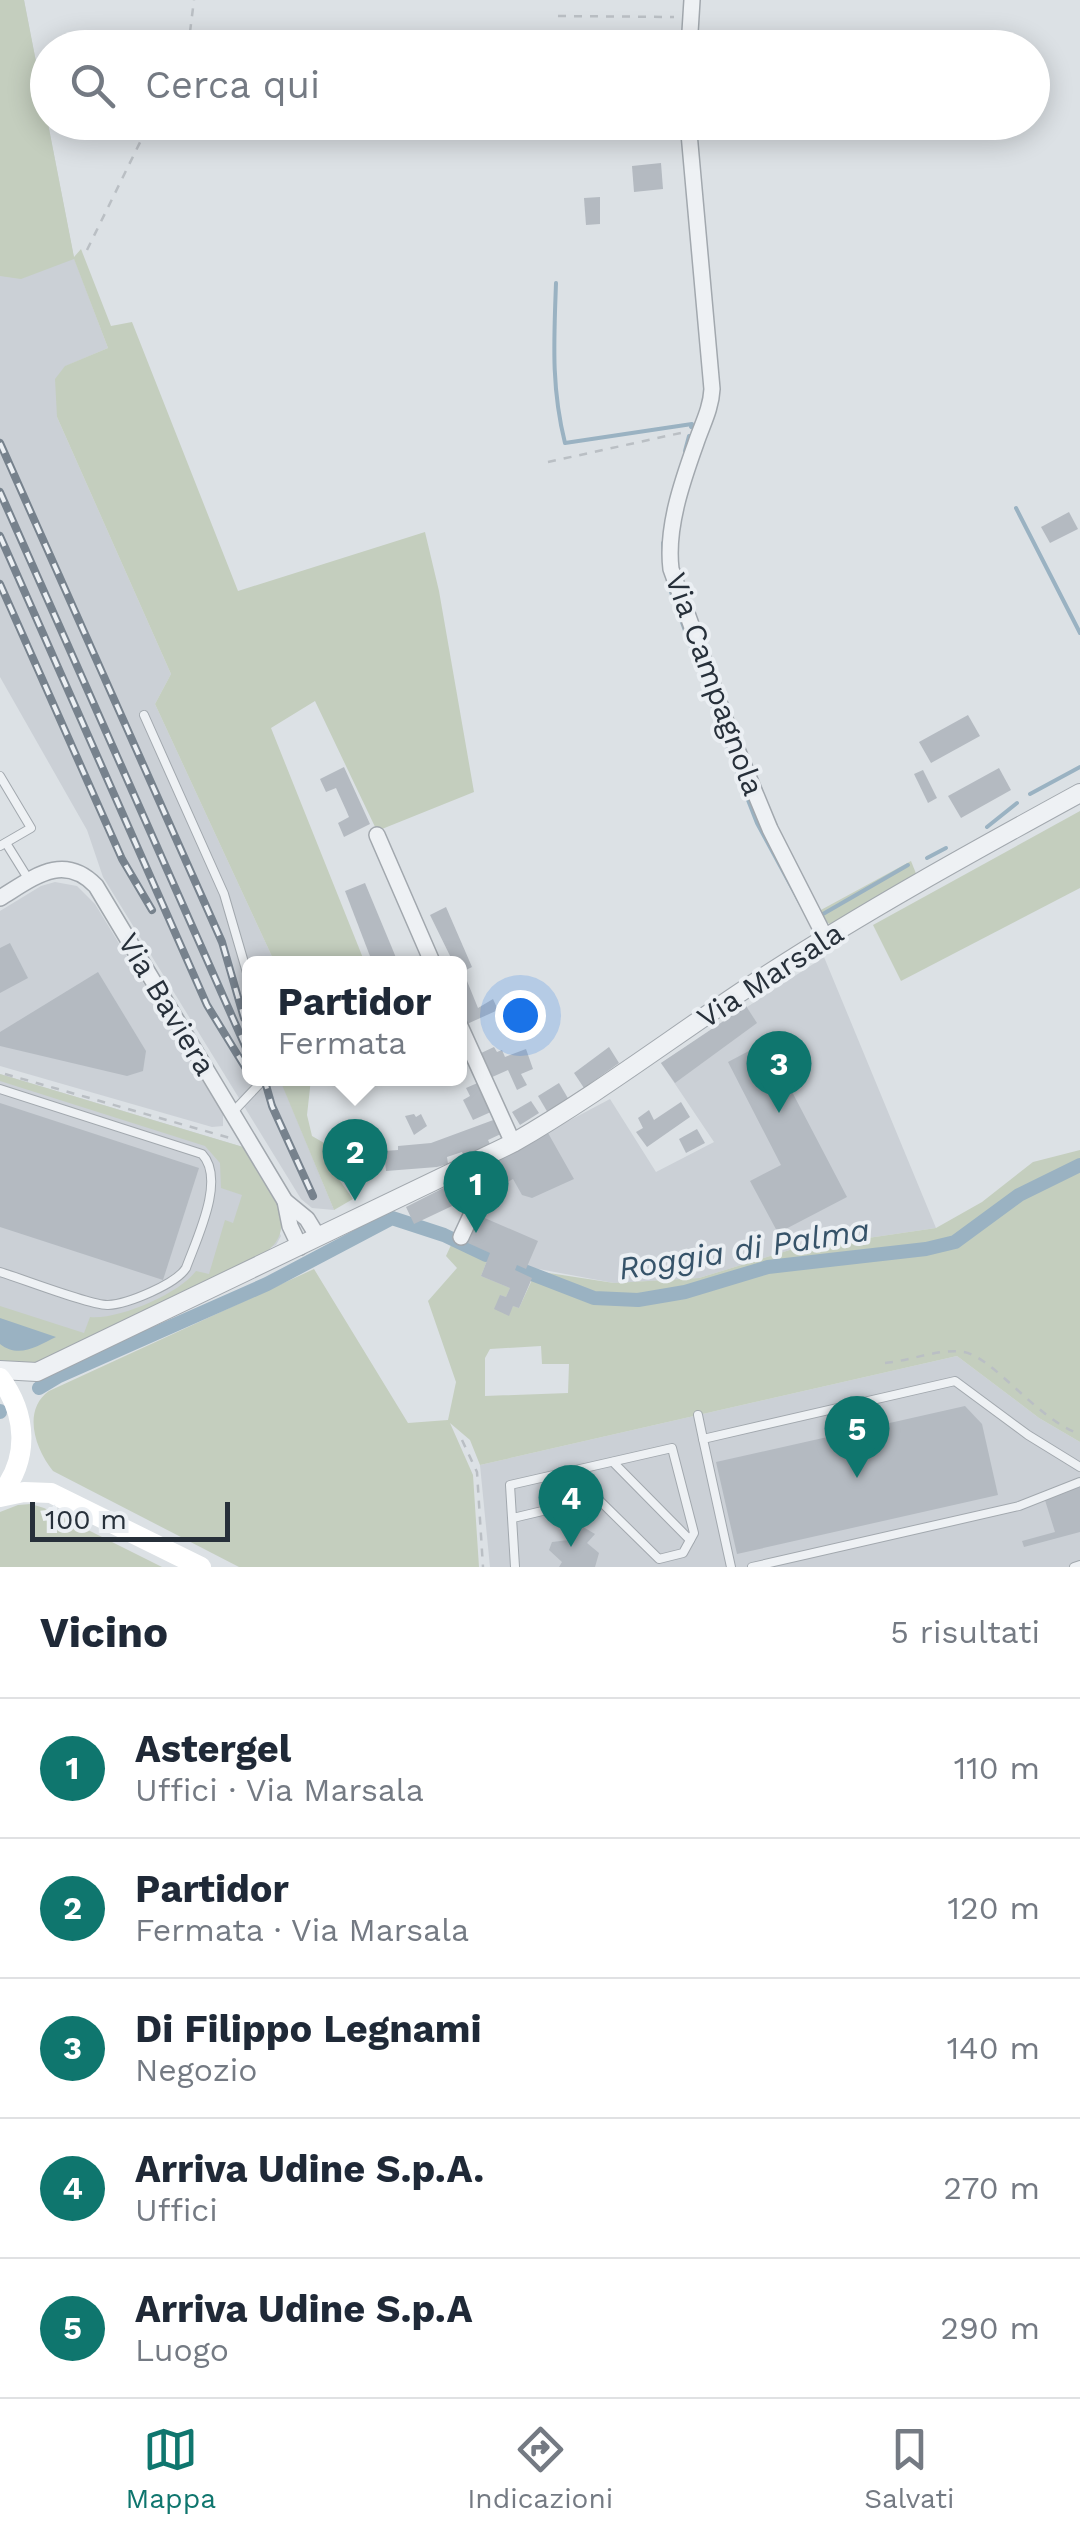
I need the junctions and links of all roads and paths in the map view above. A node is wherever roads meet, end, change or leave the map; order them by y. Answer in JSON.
{"nodes":[{"id":1,"x":194,"y":0,"type":"edge"},
{"id":2,"x":692,"y":0,"type":"edge"},
{"id":3,"x":558,"y":16,"type":"dead end"},
{"id":4,"x":690,"y":17,"type":"junction"},
{"id":5,"x":190,"y":30,"type":"edge"},
{"id":6,"x":690,"y":30,"type":"edge"},
{"id":7,"x":141,"y":140,"type":"edge"},
{"id":8,"x":690,"y":140,"type":"edge"},
{"id":9,"x":87,"y":250,"type":"dead end"},
{"id":10,"x":701,"y":430,"type":"junction"},
{"id":11,"x":548,"y":462,"type":"dead end"},
{"id":12,"x":144,"y":715,"type":"dead end"},
{"id":13,"x":0,"y":776,"type":"edge"},
{"id":14,"x":1080,"y":793,"type":"edge"},
{"id":15,"x":378,"y":835,"type":"dead end"},
{"id":16,"x":3,"y":844,"type":"edge"},
{"id":17,"x":29,"y":880,"type":"junction"},
{"id":18,"x":0,"y":898,"type":"edge"},
{"id":19,"x":824,"y":938,"type":"junction"},
{"id":20,"x":242,"y":956,"type":"edge"},
{"id":21,"x":430,"y":956,"type":"edge"},
{"id":22,"x":467,"y":1041,"type":"edge"},
{"id":23,"x":5,"y":1074,"type":"dead end"},
{"id":24,"x":257,"y":1086,"type":"edge"},
{"id":25,"x":0,"y":1090,"type":"edge"},
{"id":26,"x":232,"y":1113,"type":"junction"},
{"id":27,"x":513,"y":1142,"type":"junction"},
{"id":28,"x":251,"y":1144,"type":"junction"},
{"id":29,"x":466,"y":1166,"type":"junction"},
{"id":30,"x":285,"y":1201,"type":"junction"},
{"id":31,"x":318,"y":1237,"type":"junction"},
{"id":32,"x":460,"y":1238,"type":"dead end"},
{"id":33,"x":300,"y":1247,"type":"junction"},
{"id":34,"x":0,"y":1272,"type":"edge"},
{"id":35,"x":885,"y":1362,"type":"dead end"},
{"id":36,"x":0,"y":1370,"type":"edge"},
{"id":37,"x":38,"y":1372,"type":"junction"},
{"id":38,"x":0,"y":1378,"type":"edge"},
{"id":39,"x":18,"y":1411,"type":"junction"},
{"id":40,"x":698,"y":1415,"type":"dead end"},
{"id":41,"x":1080,"y":1434,"type":"edge"},
{"id":42,"x":703,"y":1439,"type":"junction"},
{"id":43,"x":462,"y":1440,"type":"dead end"},
{"id":44,"x":22,"y":1449,"type":"junction"},
{"id":45,"x":613,"y":1462,"type":"junction"},
{"id":46,"x":1080,"y":1467,"type":"edge"},
{"id":47,"x":1080,"y":1482,"type":"edge"},
{"id":48,"x":51,"y":1492,"type":"junction"},
{"id":49,"x":0,"y":1496,"type":"edge"},
{"id":50,"x":513,"y":1518,"type":"junction"},
{"id":51,"x":690,"y":1540,"type":"junction"},
{"id":52,"x":201,"y":1567,"type":"edge"},
{"id":53,"x":483,"y":1567,"type":"edge"},
{"id":54,"x":515,"y":1567,"type":"edge"},
{"id":55,"x":731,"y":1567,"type":"edge"},
{"id":56,"x":752,"y":1567,"type":"edge"}],
"edges":[{"from":1,"to":5,"type":"path"},
{"from":2,"to":4,"type":"street"},
{"from":3,"to":4,"type":"path"},
{"from":4,"to":6,"type":"street"},
{"from":7,"to":9,"type":"path"},
{"from":8,"to":10,"type":"street","name":"Via Campagnola"},
{"from":10,"to":11,"type":"path"},
{"from":10,"to":19,"type":"street","name":"Via Campagnola"},
{"from":12,"to":20,"type":"lane"},
{"from":13,"to":16,"type":"lane"},
{"from":14,"to":19,"type":"street","name":"Via Marsala"},
{"from":15,"to":21,"type":"street"},
{"from":16,"to":17,"type":"lane"},
{"from":17,"to":18,"type":"street"},
{"from":17,"to":26,"type":"street","name":"Via Baviera"},
{"from":19,"to":27,"type":"street","name":"Via Marsala"},
{"from":22,"to":27,"type":"street"},
{"from":23,"to":28,"type":"path"},
{"from":24,"to":26,"type":"lane"},
{"from":25,"to":34,"type":"lane"},
{"from":26,"to":28,"type":"street","name":"Via Baviera"},
{"from":27,"to":29,"type":"street","name":"Via Marsala"},
{"from":28,"to":30,"type":"street","name":"Via Baviera"},
{"from":29,"to":31,"type":"street","name":"Via Marsala"},
{"from":29,"to":32,"type":"street"},
{"from":30,"to":31,"type":"street","name":"Via Baviera"},
{"from":30,"to":33,"type":"street","name":"Via Baviera"},
{"from":31,"to":33,"type":"street","name":"Via Marsala"},
{"from":33,"to":37,"type":"street","name":"Via Marsala"},
{"from":35,"to":41,"type":"path"},
{"from":36,"to":37,"type":"street"},
{"from":37,"to":39,"type":"street"},
{"from":38,"to":39,"type":"main road"},
{"from":39,"to":44,"type":"main road"},
{"from":40,"to":42,"type":"lane"},
{"from":42,"to":46,"type":"lane"},
{"from":42,"to":55,"type":"lane"},
{"from":43,"to":53,"type":"path"},
{"from":44,"to":48,"type":"main road"},
{"from":44,"to":49,"type":"main road"},
{"from":45,"to":50,"type":"lane"},
{"from":45,"to":51,"type":"lane"},
{"from":45,"to":51,"type":"lane"},
{"from":47,"to":56,"type":"lane"},
{"from":48,"to":49,"type":"main road"},
{"from":48,"to":52,"type":"main road"},
{"from":50,"to":51,"type":"lane"},
{"from":50,"to":54,"type":"lane"}]}
